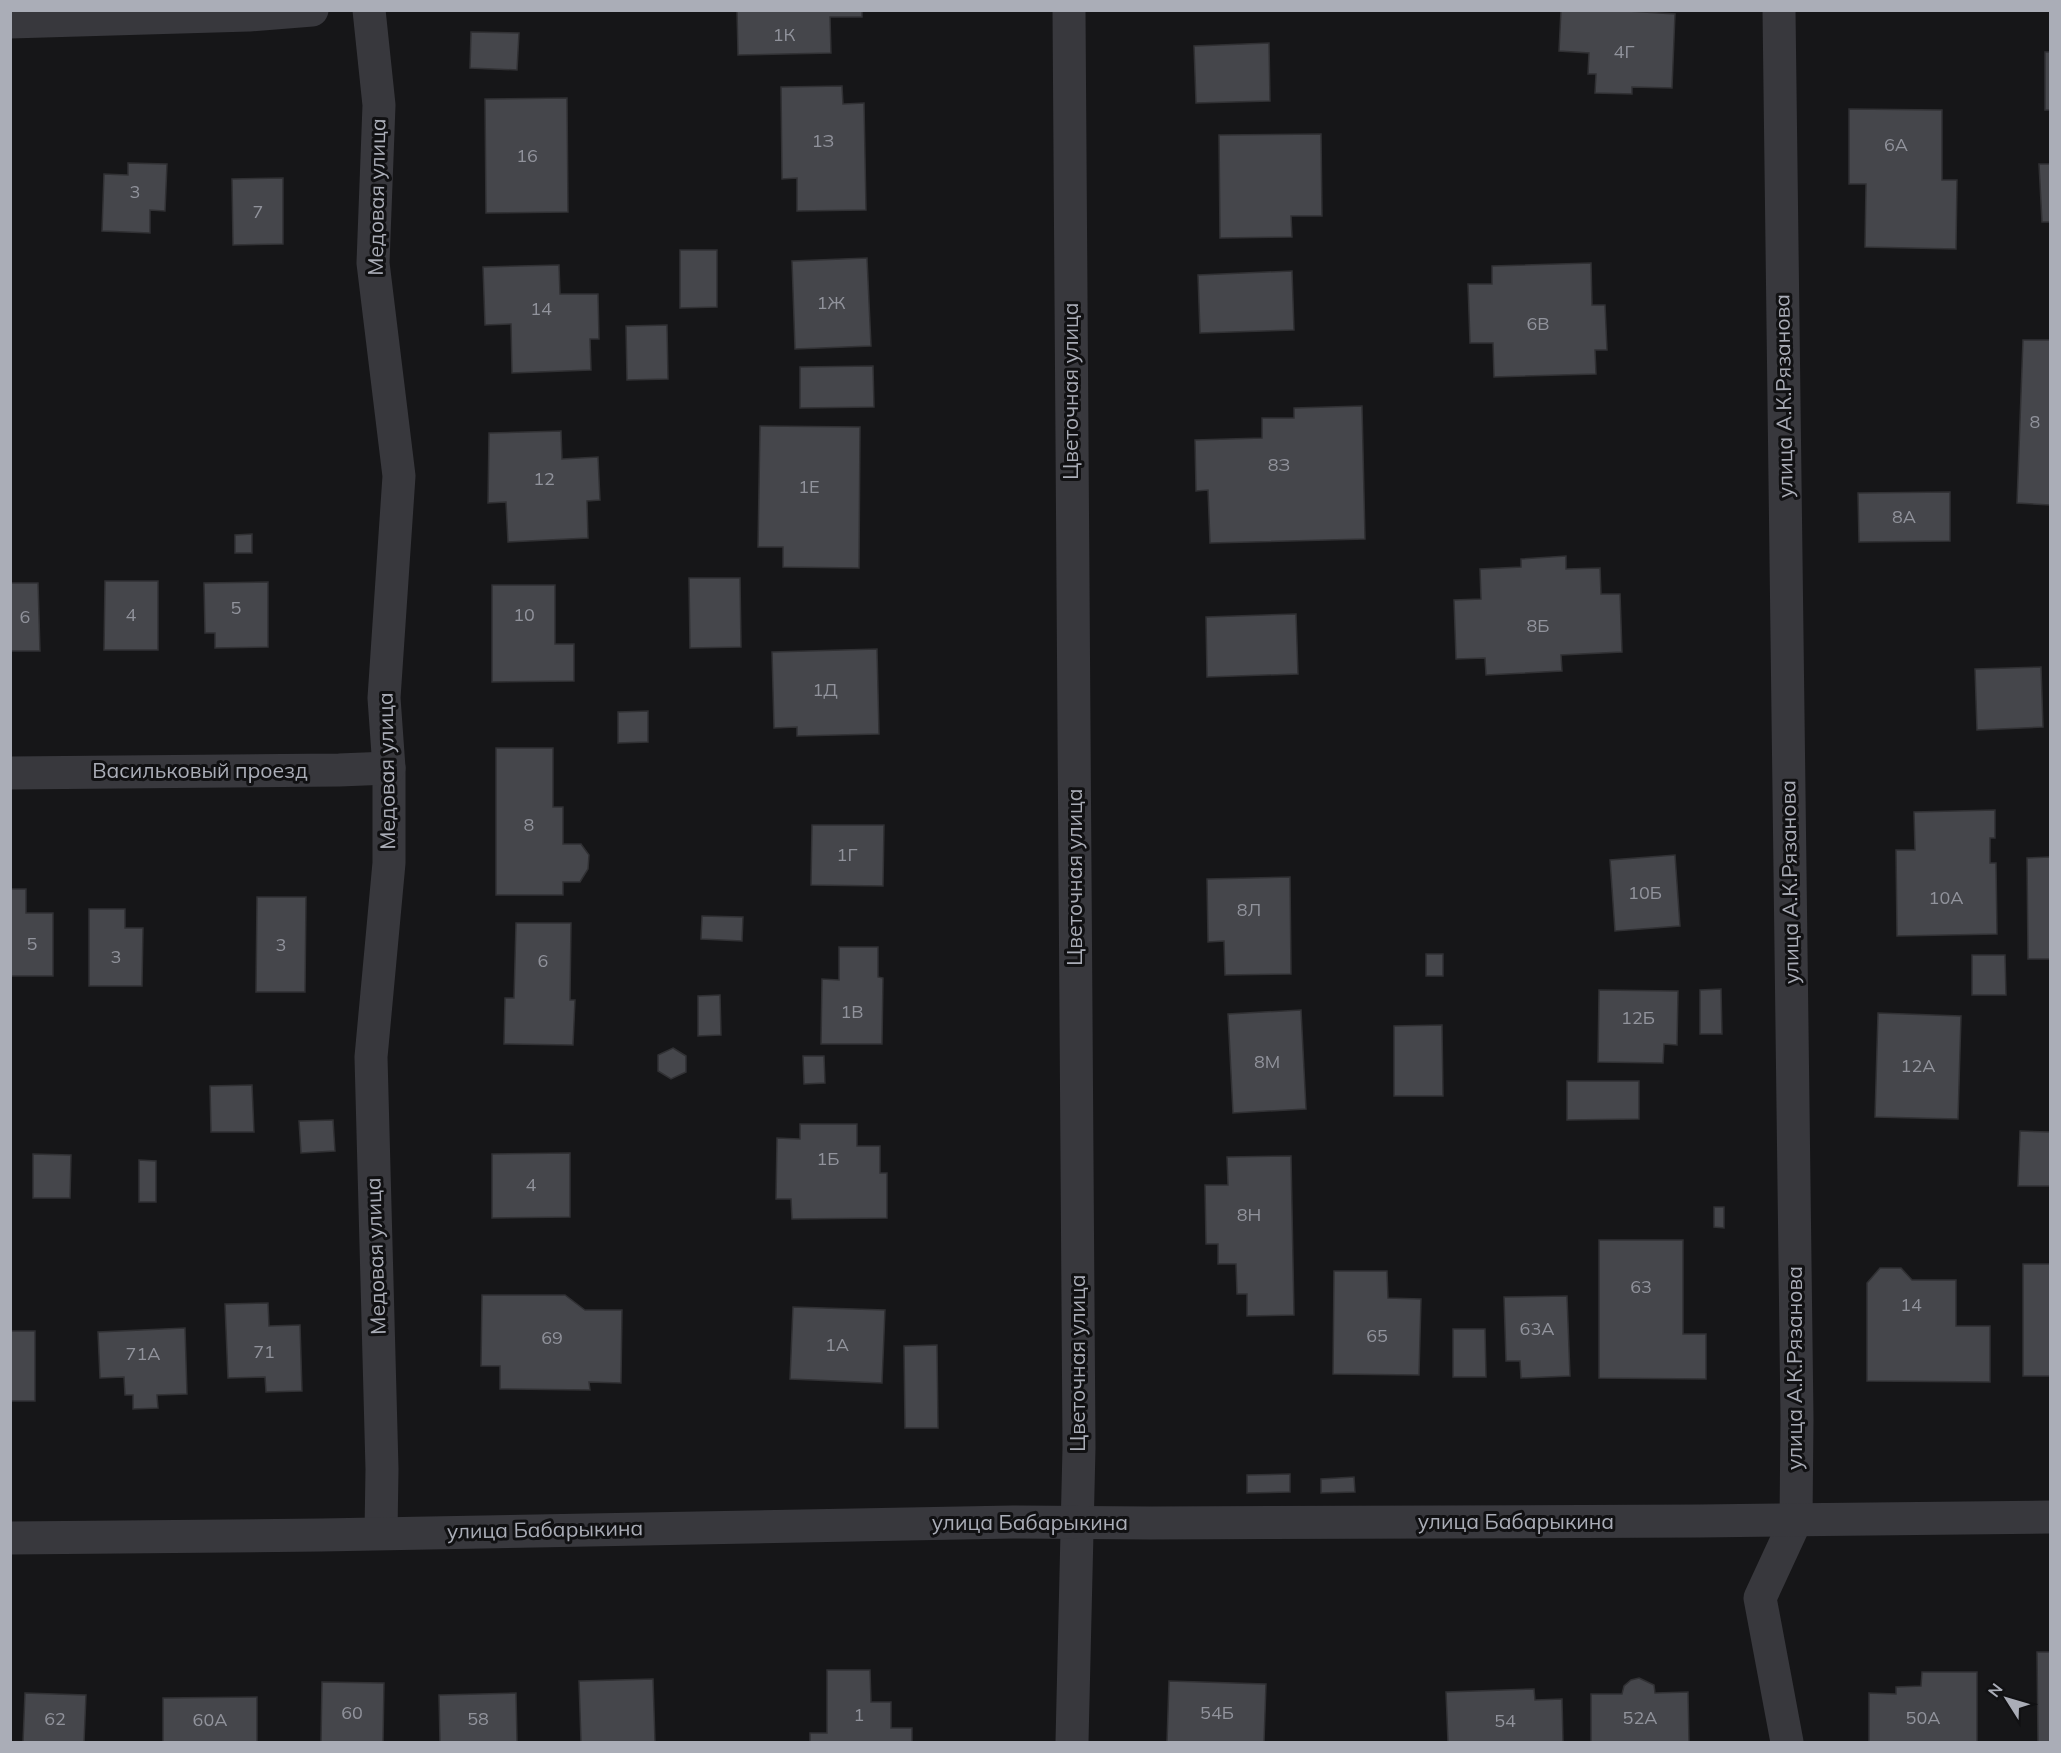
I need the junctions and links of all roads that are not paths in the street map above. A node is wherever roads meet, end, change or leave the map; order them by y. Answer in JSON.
{"nodes":[{"id":1,"x":312,"y":10,"type":"edge"},
{"id":2,"x":369,"y":10,"type":"edge"},
{"id":3,"x":1069,"y":10,"type":"edge"},
{"id":4,"x":1779,"y":10,"type":"edge"},
{"id":5,"x":10,"y":21,"type":"edge"},
{"id":6,"x":389,"y":768,"type":"junction"},
{"id":7,"x":10,"y":773,"type":"edge"},
{"id":8,"x":2050,"y":1517,"type":"edge"},
{"id":9,"x":1796,"y":1520,"type":"junction"},
{"id":10,"x":1077,"y":1522,"type":"junction"},
{"id":11,"x":381,"y":1533,"type":"junction"},
{"id":12,"x":10,"y":1538,"type":"edge"},
{"id":13,"x":1072,"y":1743,"type":"edge"},
{"id":14,"x":1787,"y":1743,"type":"edge"}],
"edges":[{"from":1,"to":5,"type":"street"},
{"from":2,"to":6,"type":"street","name":"Медовая улица"},
{"from":3,"to":10,"type":"street","name":"Цветочная улица"},
{"from":4,"to":9,"type":"street","name":"улица А.К.Рязанова"},
{"from":6,"to":7,"type":"street","name":"Васильковый проезд"},
{"from":6,"to":11,"type":"street","name":"Медовая улица"},
{"from":8,"to":9,"type":"street","name":"улица Бабарыкина"},
{"from":9,"to":10,"type":"street","name":"улица Бабарыкина"},
{"from":9,"to":14,"type":"street","name":"улица А.К.Рязанова"},
{"from":10,"to":11,"type":"street","name":"улица Бабарыкина"},
{"from":10,"to":13,"type":"street","name":"Цветочная улица"},
{"from":11,"to":12,"type":"street","name":"улица Бабарыкина"}]}
